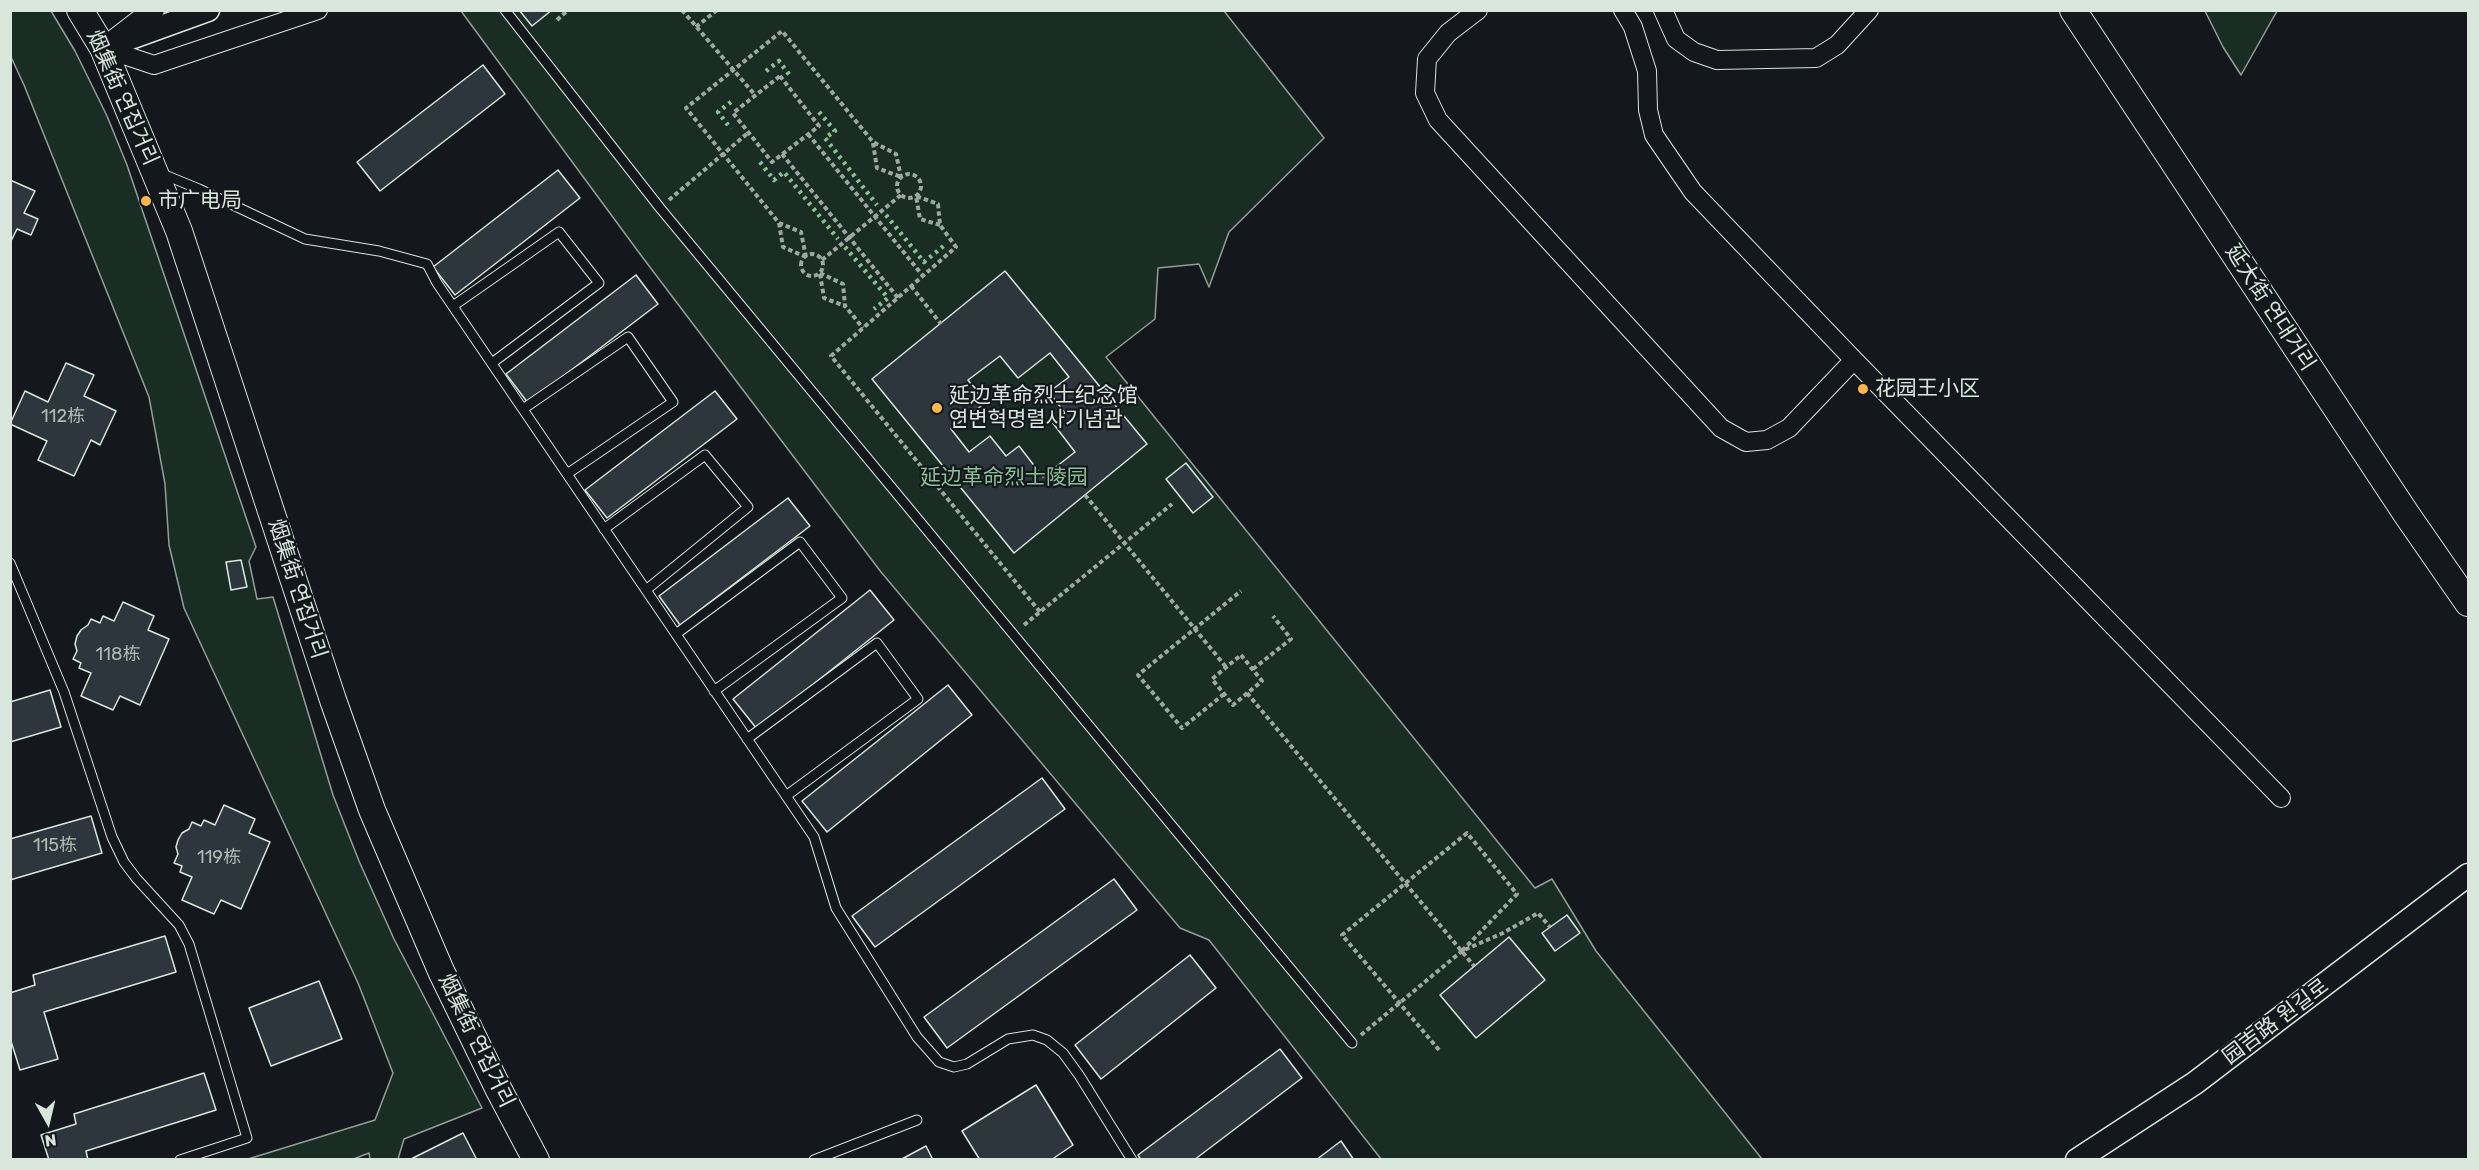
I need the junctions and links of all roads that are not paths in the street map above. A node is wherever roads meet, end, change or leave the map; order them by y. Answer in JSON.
{"nodes":[{"id":1,"x":80,"y":10,"type":"edge"},
{"id":2,"x":155,"y":10,"type":"edge"},
{"id":3,"x":208,"y":10,"type":"edge"},
{"id":4,"x":318,"y":10,"type":"edge"},
{"id":5,"x":505,"y":10,"type":"edge"},
{"id":6,"x":1478,"y":10,"type":"edge"},
{"id":7,"x":1623,"y":10,"type":"edge"},
{"id":8,"x":1663,"y":10,"type":"edge"},
{"id":9,"x":1869,"y":10,"type":"edge"},
{"id":10,"x":2073,"y":10,"type":"edge"},
{"id":11,"x":103,"y":48,"type":"junction"},
{"id":12,"x":155,"y":171,"type":"junction"},
{"id":13,"x":453,"y":306,"type":"junction"},
{"id":14,"x":1854,"y":360,"type":"junction"},
{"id":15,"x":492,"y":363,"type":"junction"},
{"id":16,"x":523,"y":409,"type":"junction"},
{"id":17,"x":567,"y":474,"type":"junction"},
{"id":18,"x":604,"y":529,"type":"junction"},
{"id":19,"x":10,"y":563,"type":"edge"},
{"id":20,"x":646,"y":590,"type":"junction"},
{"id":21,"x":2469,"y":603,"type":"edge"},
{"id":22,"x":676,"y":634,"type":"junction"},
{"id":23,"x":714,"y":691,"type":"junction"},
{"id":24,"x":747,"y":740,"type":"junction"},
{"id":25,"x":786,"y":796,"type":"junction"},
{"id":26,"x":2281,"y":798,"type":"dead end"},
{"id":27,"x":2469,"y":875,"type":"edge"},
{"id":28,"x":1352,"y":1043,"type":"road end"},
{"id":29,"x":917,"y":1120,"type":"dead end"},
{"id":30,"x":180,"y":1160,"type":"edge"},
{"id":31,"x":536,"y":1160,"type":"edge"},
{"id":32,"x":814,"y":1160,"type":"edge"},
{"id":33,"x":1132,"y":1160,"type":"edge"},
{"id":34,"x":2077,"y":1160,"type":"edge"}],
"edges":[{"from":1,"to":11,"type":"main road","name":"烟集街 연집거리"},
{"from":2,"to":11,"type":"street"},
{"from":3,"to":11,"type":"street"},
{"from":4,"to":11,"type":"street"},
{"from":5,"to":28,"type":"lane"},
{"from":6,"to":14,"type":"street"},
{"from":7,"to":14,"type":"street"},
{"from":8,"to":9,"type":"street"},
{"from":10,"to":21,"type":"main road","name":"延大街 연대거리"},
{"from":11,"to":12,"type":"main road","name":"烟集街 연집거리"},
{"from":12,"to":13,"type":"lane"},
{"from":12,"to":31,"type":"main road","name":"烟集街 연집거리"},
{"from":13,"to":15,"type":"lane"},
{"from":13,"to":15,"type":"lane"},
{"from":14,"to":26,"type":"street"},
{"from":15,"to":16,"type":"lane"},
{"from":16,"to":17,"type":"lane"},
{"from":16,"to":17,"type":"lane"},
{"from":17,"to":18,"type":"lane"},
{"from":18,"to":20,"type":"lane"},
{"from":18,"to":20,"type":"lane"},
{"from":19,"to":30,"type":"lane"},
{"from":20,"to":22,"type":"lane"},
{"from":22,"to":23,"type":"lane"},
{"from":22,"to":23,"type":"lane"},
{"from":23,"to":24,"type":"lane"},
{"from":24,"to":25,"type":"lane"},
{"from":24,"to":25,"type":"lane"},
{"from":25,"to":33,"type":"lane"},
{"from":27,"to":34,"type":"street","name":"园吉路 원길로"},
{"from":29,"to":32,"type":"lane"}]}
